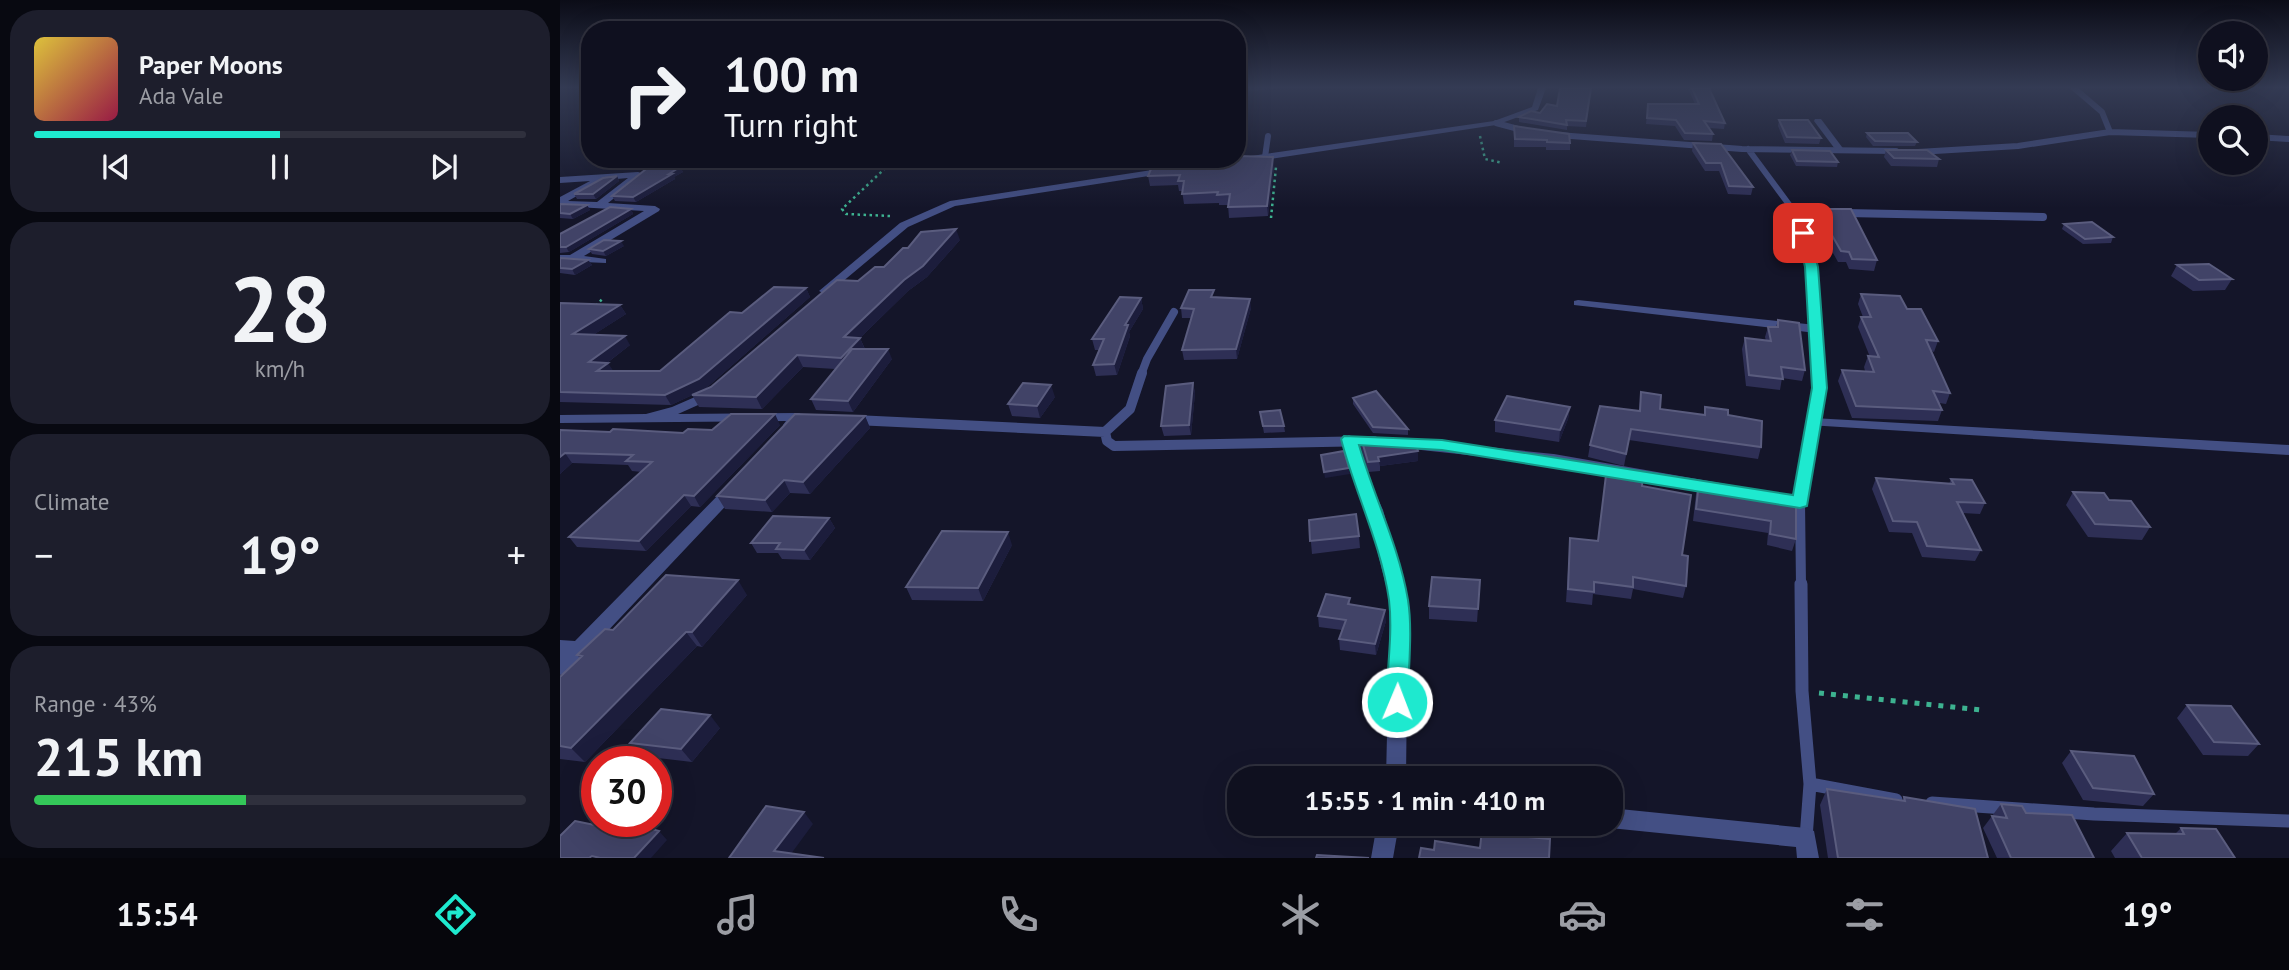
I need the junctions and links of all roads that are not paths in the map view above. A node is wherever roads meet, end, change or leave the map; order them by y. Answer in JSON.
{"nodes":[{"id":1,"x":1470,"y":128,"type":"edge"},
{"id":2,"x":1518,"y":128,"type":"edge"},
{"id":3,"x":1823,"y":128,"type":"edge"},
{"id":4,"x":2110,"y":128,"type":"edge"},
{"id":5,"x":2110,"y":132,"type":"junction"},
{"id":6,"x":1539,"y":133,"type":"edge"},
{"id":7,"x":1553,"y":135,"type":"edge"},
{"id":8,"x":2198,"y":135,"type":"edge"},
{"id":9,"x":1268,"y":136,"type":"dead end"},
{"id":10,"x":2268,"y":138,"type":"edge"},
{"id":11,"x":2289,"y":139,"type":"edge"},
{"id":12,"x":1748,"y":149,"type":"junction"},
{"id":13,"x":1841,"y":151,"type":"junction"},
{"id":14,"x":1265,"y":157,"type":"junction"},
{"id":15,"x":1246,"y":160,"type":"edge"},
{"id":16,"x":1182,"y":169,"type":"edge"},
{"id":17,"x":608,"y":175,"type":"junction"},
{"id":18,"x":560,"y":180,"type":"edge"},
{"id":19,"x":560,"y":202,"type":"edge"},
{"id":20,"x":606,"y":205,"type":"junction"},
{"id":21,"x":1796,"y":212,"type":"junction"},
{"id":22,"x":591,"y":217,"type":"edge"},
{"id":23,"x":2043,"y":217,"type":"dead end"},
{"id":24,"x":566,"y":258,"type":"edge"},
{"id":25,"x":602,"y":261,"type":"dead end"},
{"id":26,"x":814,"y":300,"type":"edge"},
{"id":27,"x":1578,"y":303,"type":"dead end"},
{"id":28,"x":1174,"y":312,"type":"dead end"},
{"id":29,"x":1816,"y":329,"type":"junction"},
{"id":30,"x":719,"y":386,"type":"edge"},
{"id":31,"x":651,"y":417,"type":"junction"},
{"id":32,"x":560,"y":419,"type":"edge"},
{"id":33,"x":841,"y":419,"type":"edge"},
{"id":34,"x":1813,"y":422,"type":"junction"},
{"id":35,"x":1105,"y":432,"type":"junction"},
{"id":36,"x":781,"y":435,"type":"edge"},
{"id":37,"x":1349,"y":439,"type":"junction"},
{"id":38,"x":2289,"y":450,"type":"edge"},
{"id":39,"x":746,"y":475,"type":"edge"},
{"id":40,"x":1800,"y":502,"type":"junction"},
{"id":41,"x":560,"y":648,"type":"edge"},
{"id":42,"x":580,"y":649,"type":"junction"},
{"id":43,"x":560,"y":668,"type":"edge"},
{"id":44,"x":1396,"y":766,"type":"edge"},
{"id":45,"x":1810,"y":784,"type":"junction"},
{"id":46,"x":1623,"y":820,"type":"edge"},
{"id":47,"x":2289,"y":821,"type":"edge"},
{"id":48,"x":1386,"y":836,"type":"edge"},
{"id":49,"x":1807,"y":848,"type":"edge"},
{"id":50,"x":1382,"y":858,"type":"edge"}],
"edges":[{"from":1,"to":14,"type":"street"},
{"from":2,"to":6,"type":"lane"},
{"from":3,"to":13,"type":"street"},
{"from":4,"to":5,"type":"lane"},
{"from":5,"to":8,"type":"lane"},
{"from":5,"to":13,"type":"lane"},
{"from":7,"to":12,"type":"lane"},
{"from":9,"to":14,"type":"lane"},
{"from":10,"to":11,"type":"lane"},
{"from":12,"to":13,"type":"lane"},
{"from":12,"to":21,"type":"lane"},
{"from":14,"to":15,"type":"street"},
{"from":16,"to":26,"type":"street"},
{"from":17,"to":18,"type":"street"},
{"from":17,"to":19,"type":"street"},
{"from":17,"to":20,"type":"street"},
{"from":19,"to":20,"type":"street"},
{"from":20,"to":22,"type":"street"},
{"from":20,"to":24,"type":"street"},
{"from":21,"to":23,"type":"lane"},
{"from":21,"to":29,"type":"lane"},
{"from":24,"to":25,"type":"street"},
{"from":27,"to":29,"type":"street"},
{"from":28,"to":35,"type":"lane"},
{"from":29,"to":34,"type":"lane"},
{"from":30,"to":31,"type":"street"},
{"from":31,"to":32,"type":"street"},
{"from":31,"to":36,"type":"street"},
{"from":33,"to":35,"type":"lane"},
{"from":34,"to":38,"type":"street"},
{"from":34,"to":40,"type":"lane"},
{"from":35,"to":37,"type":"lane"},
{"from":37,"to":40,"type":"lane"},
{"from":37,"to":44,"type":"street"},
{"from":39,"to":42,"type":"street"},
{"from":40,"to":45,"type":"lane"},
{"from":41,"to":42,"type":"street"},
{"from":42,"to":43,"type":"street"},
{"from":45,"to":47,"type":"lane"},
{"from":45,"to":49,"type":"lane"},
{"from":46,"to":49,"type":"street"},
{"from":48,"to":50,"type":"street"}]}
